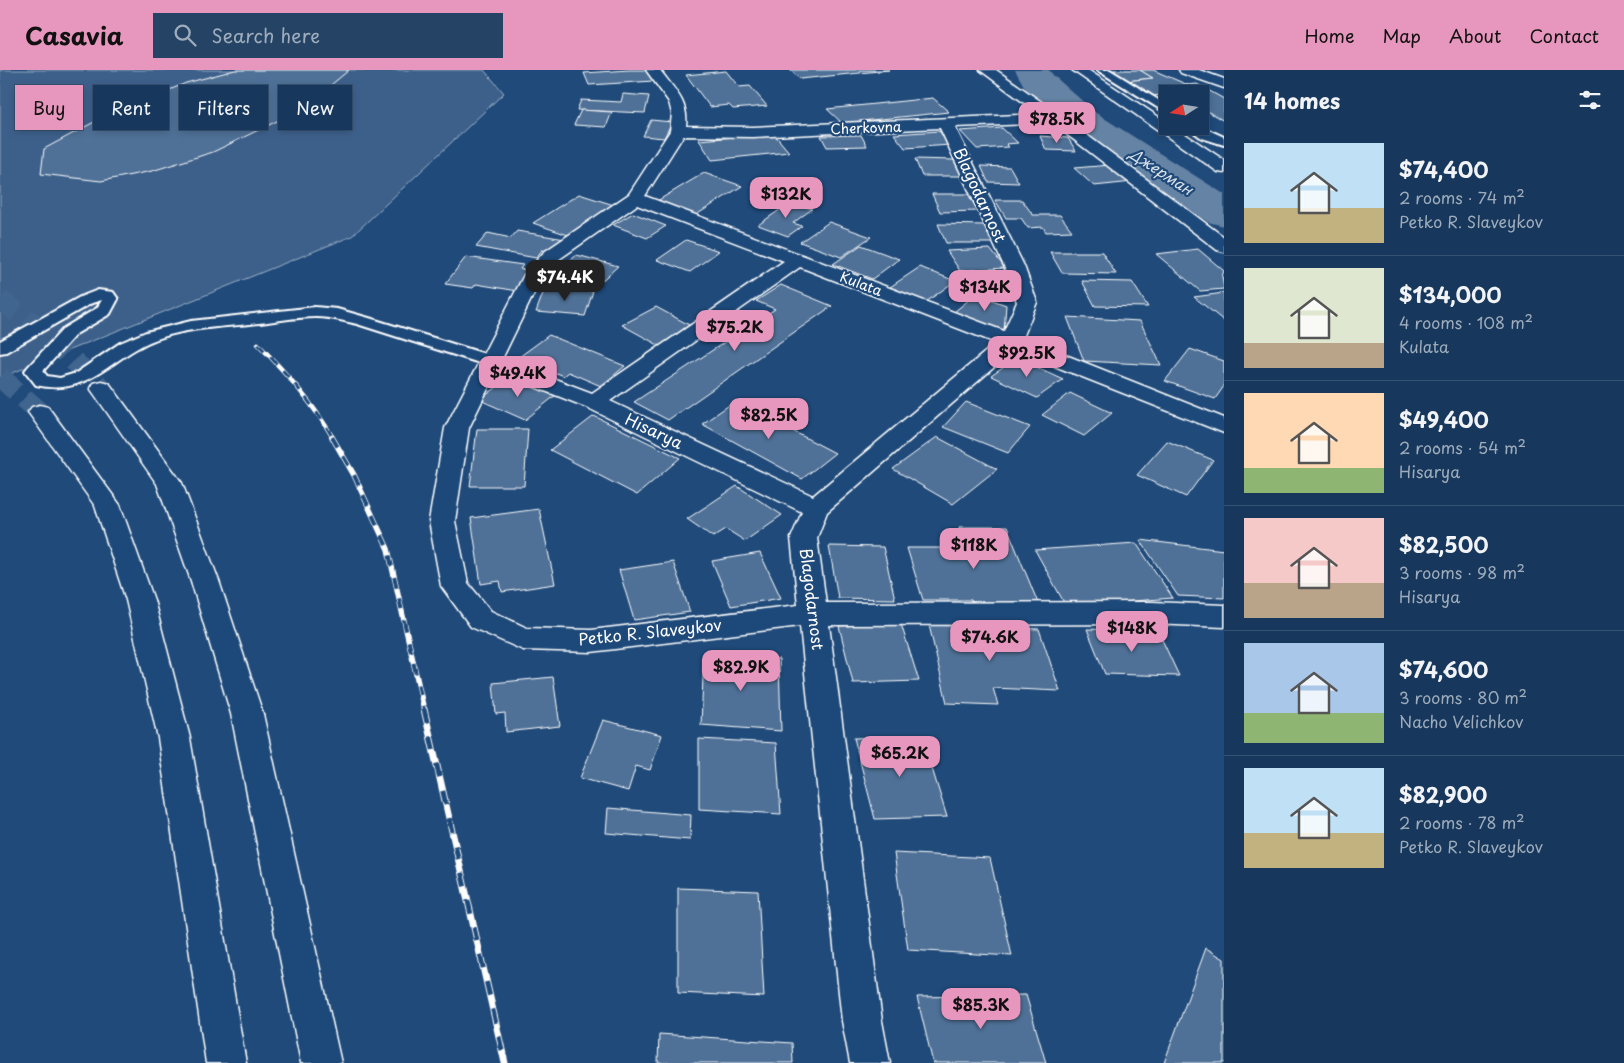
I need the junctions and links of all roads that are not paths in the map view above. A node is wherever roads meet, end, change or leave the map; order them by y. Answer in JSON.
{"nodes":[{"id":1,"x":653,"y":70,"type":"edge"},
{"id":2,"x":987,"y":70,"type":"edge"},
{"id":3,"x":1078,"y":70,"type":"edge"},
{"id":4,"x":1102,"y":70,"type":"edge"},
{"id":5,"x":1186,"y":70,"type":"edge"},
{"id":6,"x":1224,"y":84,"type":"edge"},
{"id":7,"x":1159,"y":105,"type":"edge"},
{"id":8,"x":1055,"y":118,"type":"junction"},
{"id":9,"x":946,"y":124,"type":"junction"},
{"id":10,"x":678,"y":131,"type":"junction"},
{"id":11,"x":1204,"y":135,"type":"edge"},
{"id":12,"x":1224,"y":141,"type":"edge"},
{"id":13,"x":1224,"y":168,"type":"edge"},
{"id":14,"x":636,"y":198,"type":"junction"},
{"id":15,"x":1224,"y":246,"type":"edge"},
{"id":16,"x":798,"y":260,"type":"junction"},
{"id":17,"x":1011,"y":341,"type":"junction"},
{"id":18,"x":0,"y":348,"type":"edge"},
{"id":19,"x":489,"y":361,"type":"junction"},
{"id":20,"x":101,"y":388,"type":"tunnel mouth"},
{"id":21,"x":594,"y":402,"type":"junction"},
{"id":22,"x":40,"y":412,"type":"tunnel mouth"},
{"id":23,"x":1224,"y":426,"type":"edge"},
{"id":24,"x":816,"y":508,"type":"junction"},
{"id":25,"x":814,"y":614,"type":"junction"},
{"id":26,"x":1224,"y":616,"type":"edge"},
{"id":27,"x":226,"y":1063,"type":"edge"},
{"id":28,"x":321,"y":1063,"type":"edge"},
{"id":29,"x":870,"y":1063,"type":"edge"}],
"edges":[{"from":1,"to":10,"type":"street"},
{"from":2,"to":8,"type":"street"},
{"from":3,"to":13,"type":"street"},
{"from":4,"to":7,"type":"lane"},
{"from":5,"to":6,"type":"street"},
{"from":8,"to":9,"type":"street","name":"Cherkovna"},
{"from":8,"to":15,"type":"street"},
{"from":9,"to":10,"type":"street","name":"Cherkovna"},
{"from":9,"to":17,"type":"street","name":"Blagodarnost"},
{"from":10,"to":14,"type":"street"},
{"from":11,"to":12,"type":"lane"},
{"from":14,"to":16,"type":"street","name":"Kulata"},
{"from":14,"to":19,"type":"street","name":"Petko R. Slaveykov"},
{"from":16,"to":17,"type":"street","name":"Kulata"},
{"from":16,"to":21,"type":"street"},
{"from":17,"to":23,"type":"street","name":"Kulata"},
{"from":17,"to":24,"type":"street","name":"Blagodarnost"},
{"from":18,"to":19,"type":"lane"},
{"from":19,"to":21,"type":"street","name":"Hisarya"},
{"from":19,"to":25,"type":"street","name":"Petko R. Slaveykov"},
{"from":20,"to":28,"type":"street"},
{"from":21,"to":24,"type":"street","name":"Hisarya"},
{"from":22,"to":27,"type":"street"},
{"from":24,"to":25,"type":"street","name":"Blagodarnost"},
{"from":25,"to":26,"type":"street","name":"Petko R. Slaveykov"},
{"from":25,"to":29,"type":"street","name":"Blagodarnost"}]}
